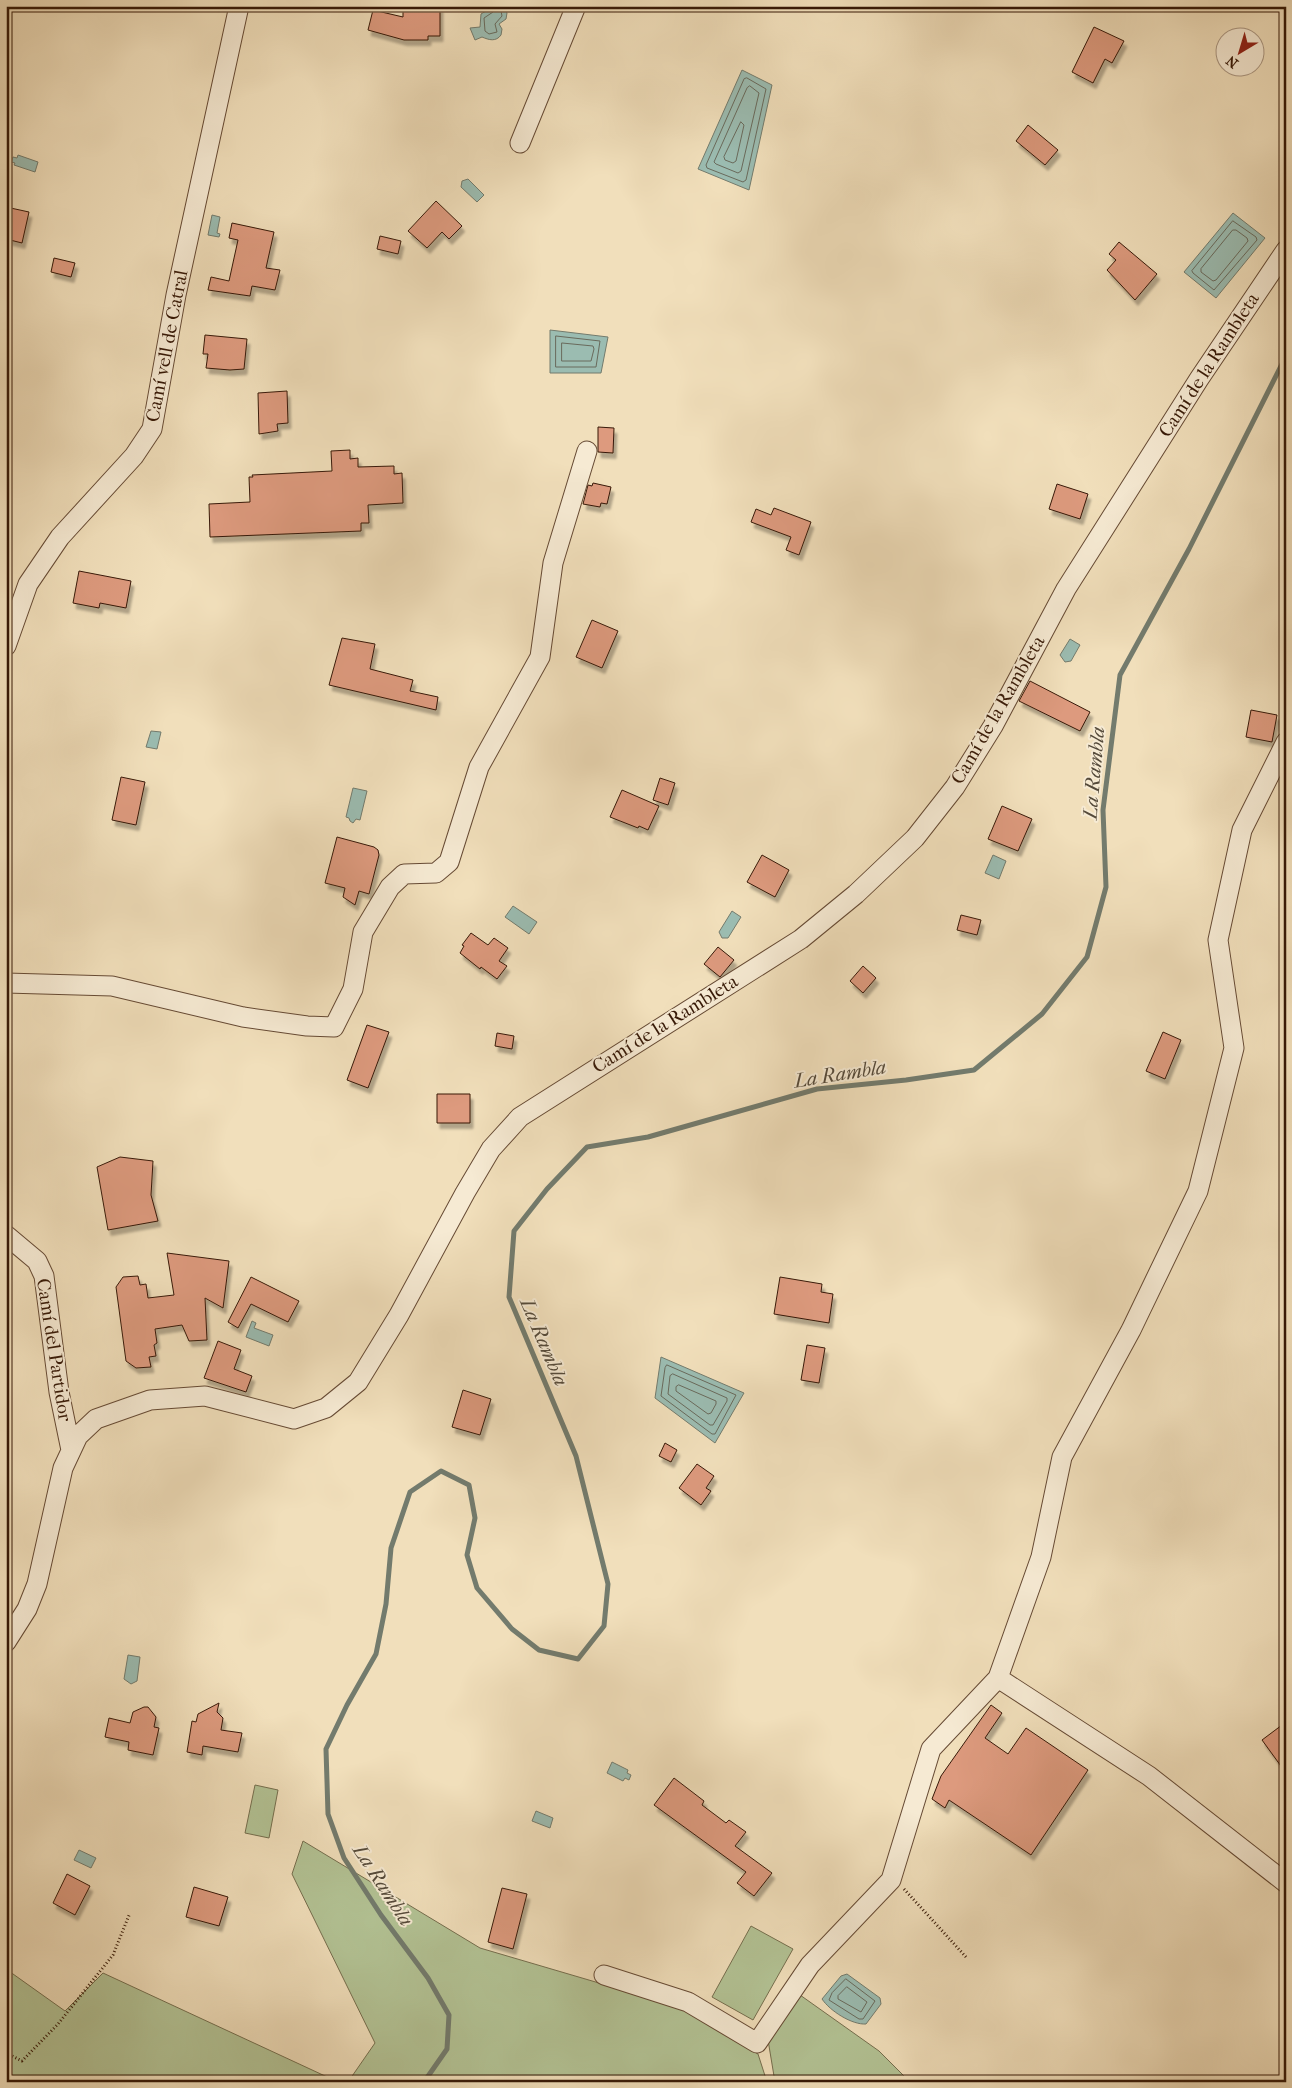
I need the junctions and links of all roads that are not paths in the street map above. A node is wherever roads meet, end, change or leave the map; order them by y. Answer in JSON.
{"nodes":[{"id":1,"x":239,"y":6,"type":"edge"},
{"id":2,"x":576,"y":6,"type":"edge"},
{"id":3,"x":520,"y":143,"type":"dead end"},
{"id":4,"x":1286,"y":250,"type":"edge"},
{"id":5,"x":587,"y":451,"type":"dead end"},
{"id":6,"x":6,"y":646,"type":"edge"},
{"id":7,"x":1286,"y":742,"type":"edge"},
{"id":8,"x":6,"y":983,"type":"edge"},
{"id":9,"x":6,"y":1234,"type":"edge"},
{"id":10,"x":71,"y":1450,"type":"junction"},
{"id":11,"x":6,"y":1642,"type":"edge"},
{"id":12,"x":998,"y":1678,"type":"junction"},
{"id":13,"x":1286,"y":1883,"type":"edge"},
{"id":14,"x":604,"y":1975,"type":"dead end"}],
"edges":[{"from":1,"to":6,"type":"street","name":"Camí vell de Catral"},
{"from":2,"to":3,"type":"street"},
{"from":4,"to":10,"type":"street","name":"Camí de la Rambleta"},
{"from":5,"to":8,"type":"street"},
{"from":7,"to":12,"type":"street"},
{"from":9,"to":10,"type":"street","name":"Camí del Partidor"},
{"from":10,"to":11,"type":"street","name":"Camí de la Rambleta"},
{"from":12,"to":13,"type":"street"},
{"from":12,"to":14,"type":"street"}]}
